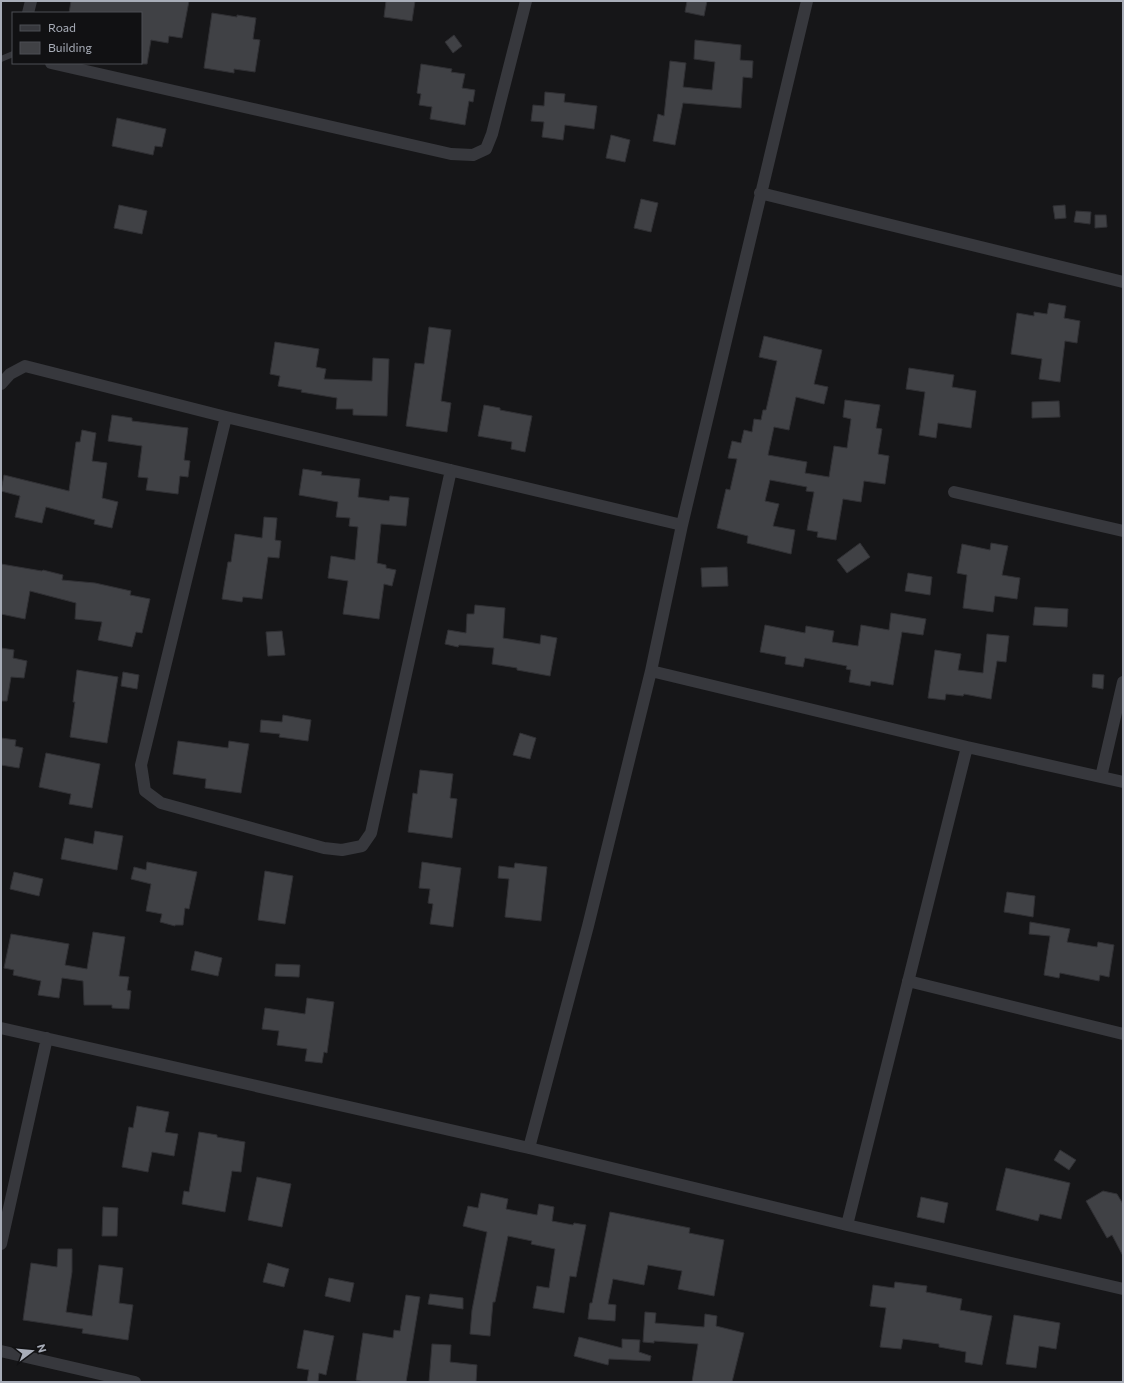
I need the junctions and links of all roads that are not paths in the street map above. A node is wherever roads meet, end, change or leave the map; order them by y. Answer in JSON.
{"nodes":[{"id":1,"x":31,"y":1,"type":"edge"},
{"id":2,"x":526,"y":1,"type":"edge"},
{"id":3,"x":806,"y":1,"type":"edge"},
{"id":4,"x":28,"y":12,"type":"edge"},
{"id":5,"x":12,"y":54,"type":"edge"},
{"id":6,"x":1,"y":59,"type":"edge"},
{"id":7,"x":55,"y":64,"type":"edge"},
{"id":8,"x":760,"y":193,"type":"junction"},
{"id":9,"x":1123,"y":282,"type":"edge"},
{"id":10,"x":1,"y":384,"type":"edge"},
{"id":11,"x":226,"y":417,"type":"junction"},
{"id":12,"x":451,"y":470,"type":"junction"},
{"id":13,"x":954,"y":492,"type":"dead end"},
{"id":14,"x":682,"y":525,"type":"junction"},
{"id":15,"x":1123,"y":531,"type":"edge"},
{"id":16,"x":651,"y":671,"type":"junction"},
{"id":17,"x":1123,"y":682,"type":"edge"},
{"id":18,"x":967,"y":747,"type":"junction"},
{"id":19,"x":1100,"y":777,"type":"junction"},
{"id":20,"x":1123,"y":782,"type":"edge"},
{"id":21,"x":908,"y":981,"type":"junction"},
{"id":22,"x":1,"y":1028,"type":"edge"},
{"id":23,"x":1123,"y":1034,"type":"edge"},
{"id":24,"x":47,"y":1038,"type":"junction"},
{"id":25,"x":529,"y":1148,"type":"junction"},
{"id":26,"x":847,"y":1224,"type":"junction"},
{"id":27,"x":1,"y":1244,"type":"edge"},
{"id":28,"x":1123,"y":1289,"type":"edge"},
{"id":29,"x":1,"y":1350,"type":"edge"},
{"id":30,"x":135,"y":1382,"type":"edge"}],
"edges":[{"from":1,"to":4,"type":"street"},
{"from":2,"to":7,"type":"street"},
{"from":3,"to":8,"type":"street"},
{"from":5,"to":6,"type":"lane"},
{"from":8,"to":9,"type":"street"},
{"from":8,"to":14,"type":"street"},
{"from":10,"to":11,"type":"street"},
{"from":11,"to":12,"type":"street"},
{"from":11,"to":12,"type":"street"},
{"from":12,"to":14,"type":"street"},
{"from":13,"to":15,"type":"street"},
{"from":14,"to":16,"type":"street"},
{"from":16,"to":18,"type":"street"},
{"from":16,"to":25,"type":"street"},
{"from":17,"to":19,"type":"street"},
{"from":18,"to":19,"type":"street"},
{"from":18,"to":21,"type":"street"},
{"from":19,"to":20,"type":"street"},
{"from":21,"to":23,"type":"street"},
{"from":21,"to":26,"type":"street"},
{"from":22,"to":24,"type":"street"},
{"from":24,"to":25,"type":"street"},
{"from":24,"to":27,"type":"street"},
{"from":25,"to":26,"type":"street"},
{"from":26,"to":28,"type":"street"},
{"from":29,"to":30,"type":"street"}]}
